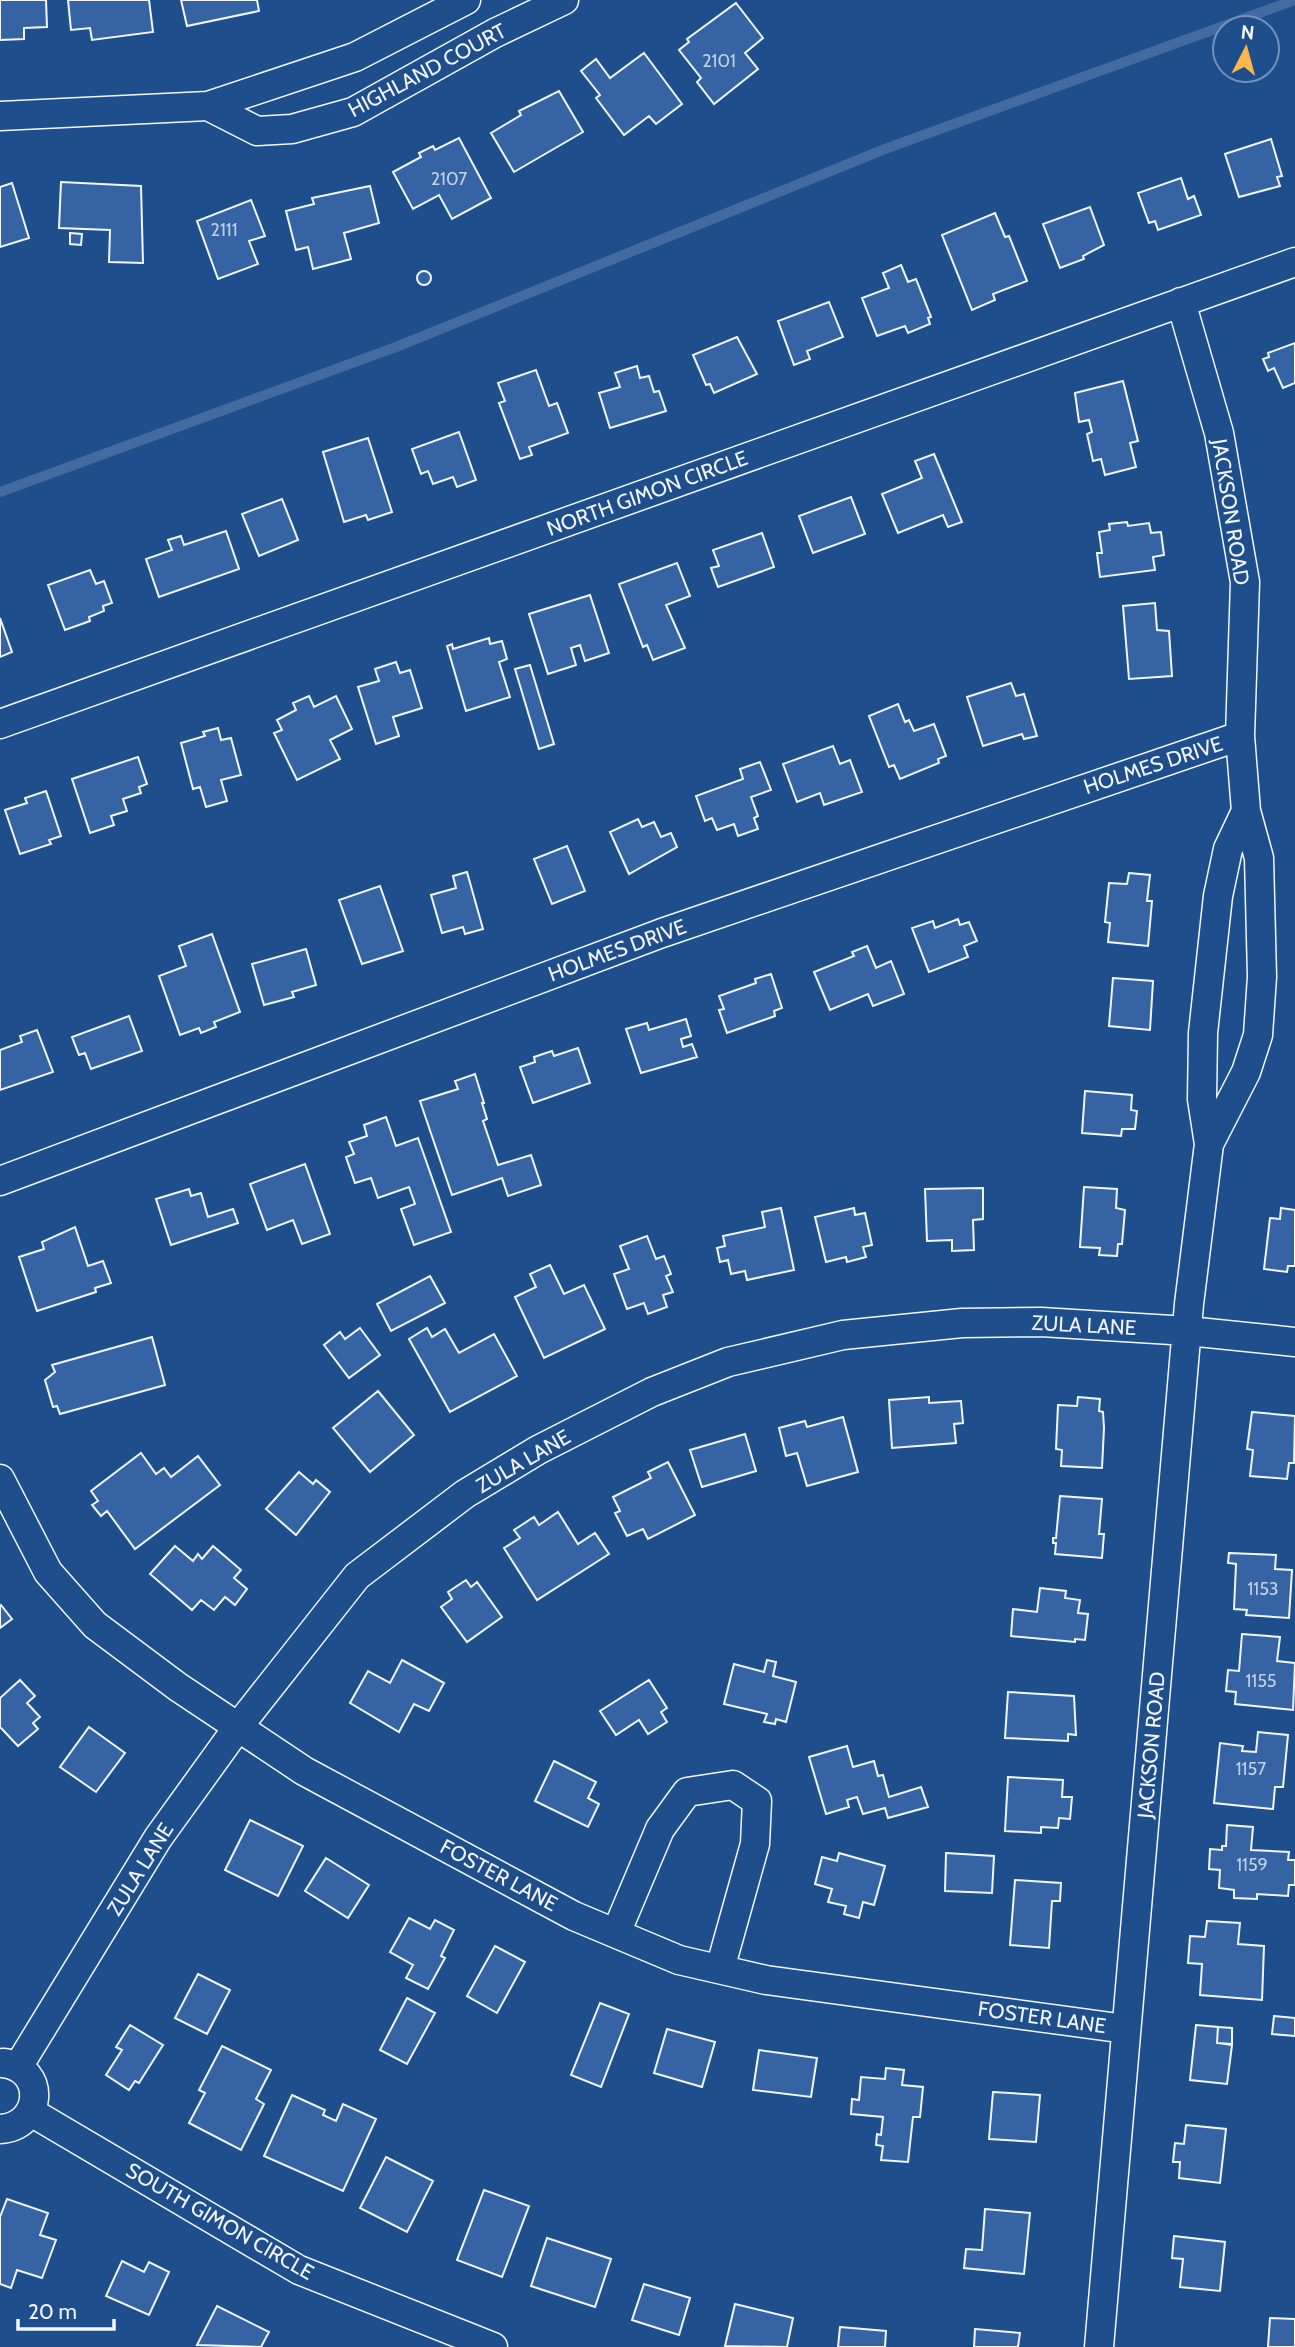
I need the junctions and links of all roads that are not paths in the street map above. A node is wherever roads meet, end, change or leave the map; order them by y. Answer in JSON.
{"nodes":[{"id":1,"x":466,"y":0,"type":"edge"},
{"id":2,"x":564,"y":0,"type":"edge"},
{"id":3,"x":208,"y":106,"type":"junction"},
{"id":4,"x":0,"y":116,"type":"edge"},
{"id":5,"x":1295,"y":262,"type":"edge"},
{"id":6,"x":1181,"y":302,"type":"junction"},
{"id":7,"x":0,"y":724,"type":"edge"},
{"id":8,"x":1240,"y":736,"type":"junction"},
{"id":9,"x":1246,"y":811,"type":"junction"},
{"id":10,"x":1209,"y":1144,"type":"junction"},
{"id":11,"x":0,"y":1181,"type":"edge"},
{"id":12,"x":1188,"y":1331,"type":"junction"},
{"id":13,"x":1295,"y":1342,"type":"edge"},
{"id":14,"x":0,"y":1479,"type":"edge"},
{"id":15,"x":238,"y":1727,"type":"junction"},
{"id":16,"x":616,"y":1933,"type":"junction"},
{"id":17,"x":720,"y":1969,"type":"junction"},
{"id":18,"x":1126,"y":2029,"type":"junction"},
{"id":19,"x":9,"y":2065,"type":"edge"},
{"id":20,"x":31,"y":2112,"type":"junction"},
{"id":21,"x":0,"y":2129,"type":"edge"},
{"id":22,"x":493,"y":2347,"type":"edge"},
{"id":23,"x":1098,"y":2347,"type":"edge"}],
"edges":[{"from":1,"to":3,"type":"street","name":"HIGHLAND COURT"},
{"from":2,"to":3,"type":"street","name":"HIGHLAND COURT"},
{"from":3,"to":4,"type":"street","name":"HIGHLAND COURT"},
{"from":5,"to":6,"type":"street","name":"NORTH GIMON CIRCLE"},
{"from":6,"to":7,"type":"street","name":"NORTH GIMON CIRCLE"},
{"from":6,"to":8,"type":"street","name":"JACKSON ROAD"},
{"from":8,"to":9,"type":"street","name":"JACKSON ROAD"},
{"from":8,"to":11,"type":"street","name":"HOLMES DRIVE"},
{"from":9,"to":10,"type":"street","name":"JACKSON ROAD"},
{"from":9,"to":10,"type":"street","name":"JACKSON ROAD"},
{"from":10,"to":12,"type":"street","name":"JACKSON ROAD"},
{"from":12,"to":13,"type":"street","name":"ZULA LANE"},
{"from":12,"to":15,"type":"street","name":"ZULA LANE"},
{"from":12,"to":18,"type":"street","name":"JACKSON ROAD"},
{"from":14,"to":15,"type":"street","name":"FOSTER LANE"},
{"from":15,"to":16,"type":"street","name":"FOSTER LANE"},
{"from":15,"to":19,"type":"street","name":"ZULA LANE"},
{"from":16,"to":17,"type":"street","name":"FOSTER LANE"},
{"from":16,"to":17,"type":"street"},
{"from":17,"to":18,"type":"street","name":"FOSTER LANE"},
{"from":18,"to":23,"type":"street","name":"JACKSON ROAD"},
{"from":19,"to":20,"type":"street"},
{"from":20,"to":21,"type":"street"},
{"from":20,"to":22,"type":"street","name":"SOUTH GIMON CIRCLE"}]}
